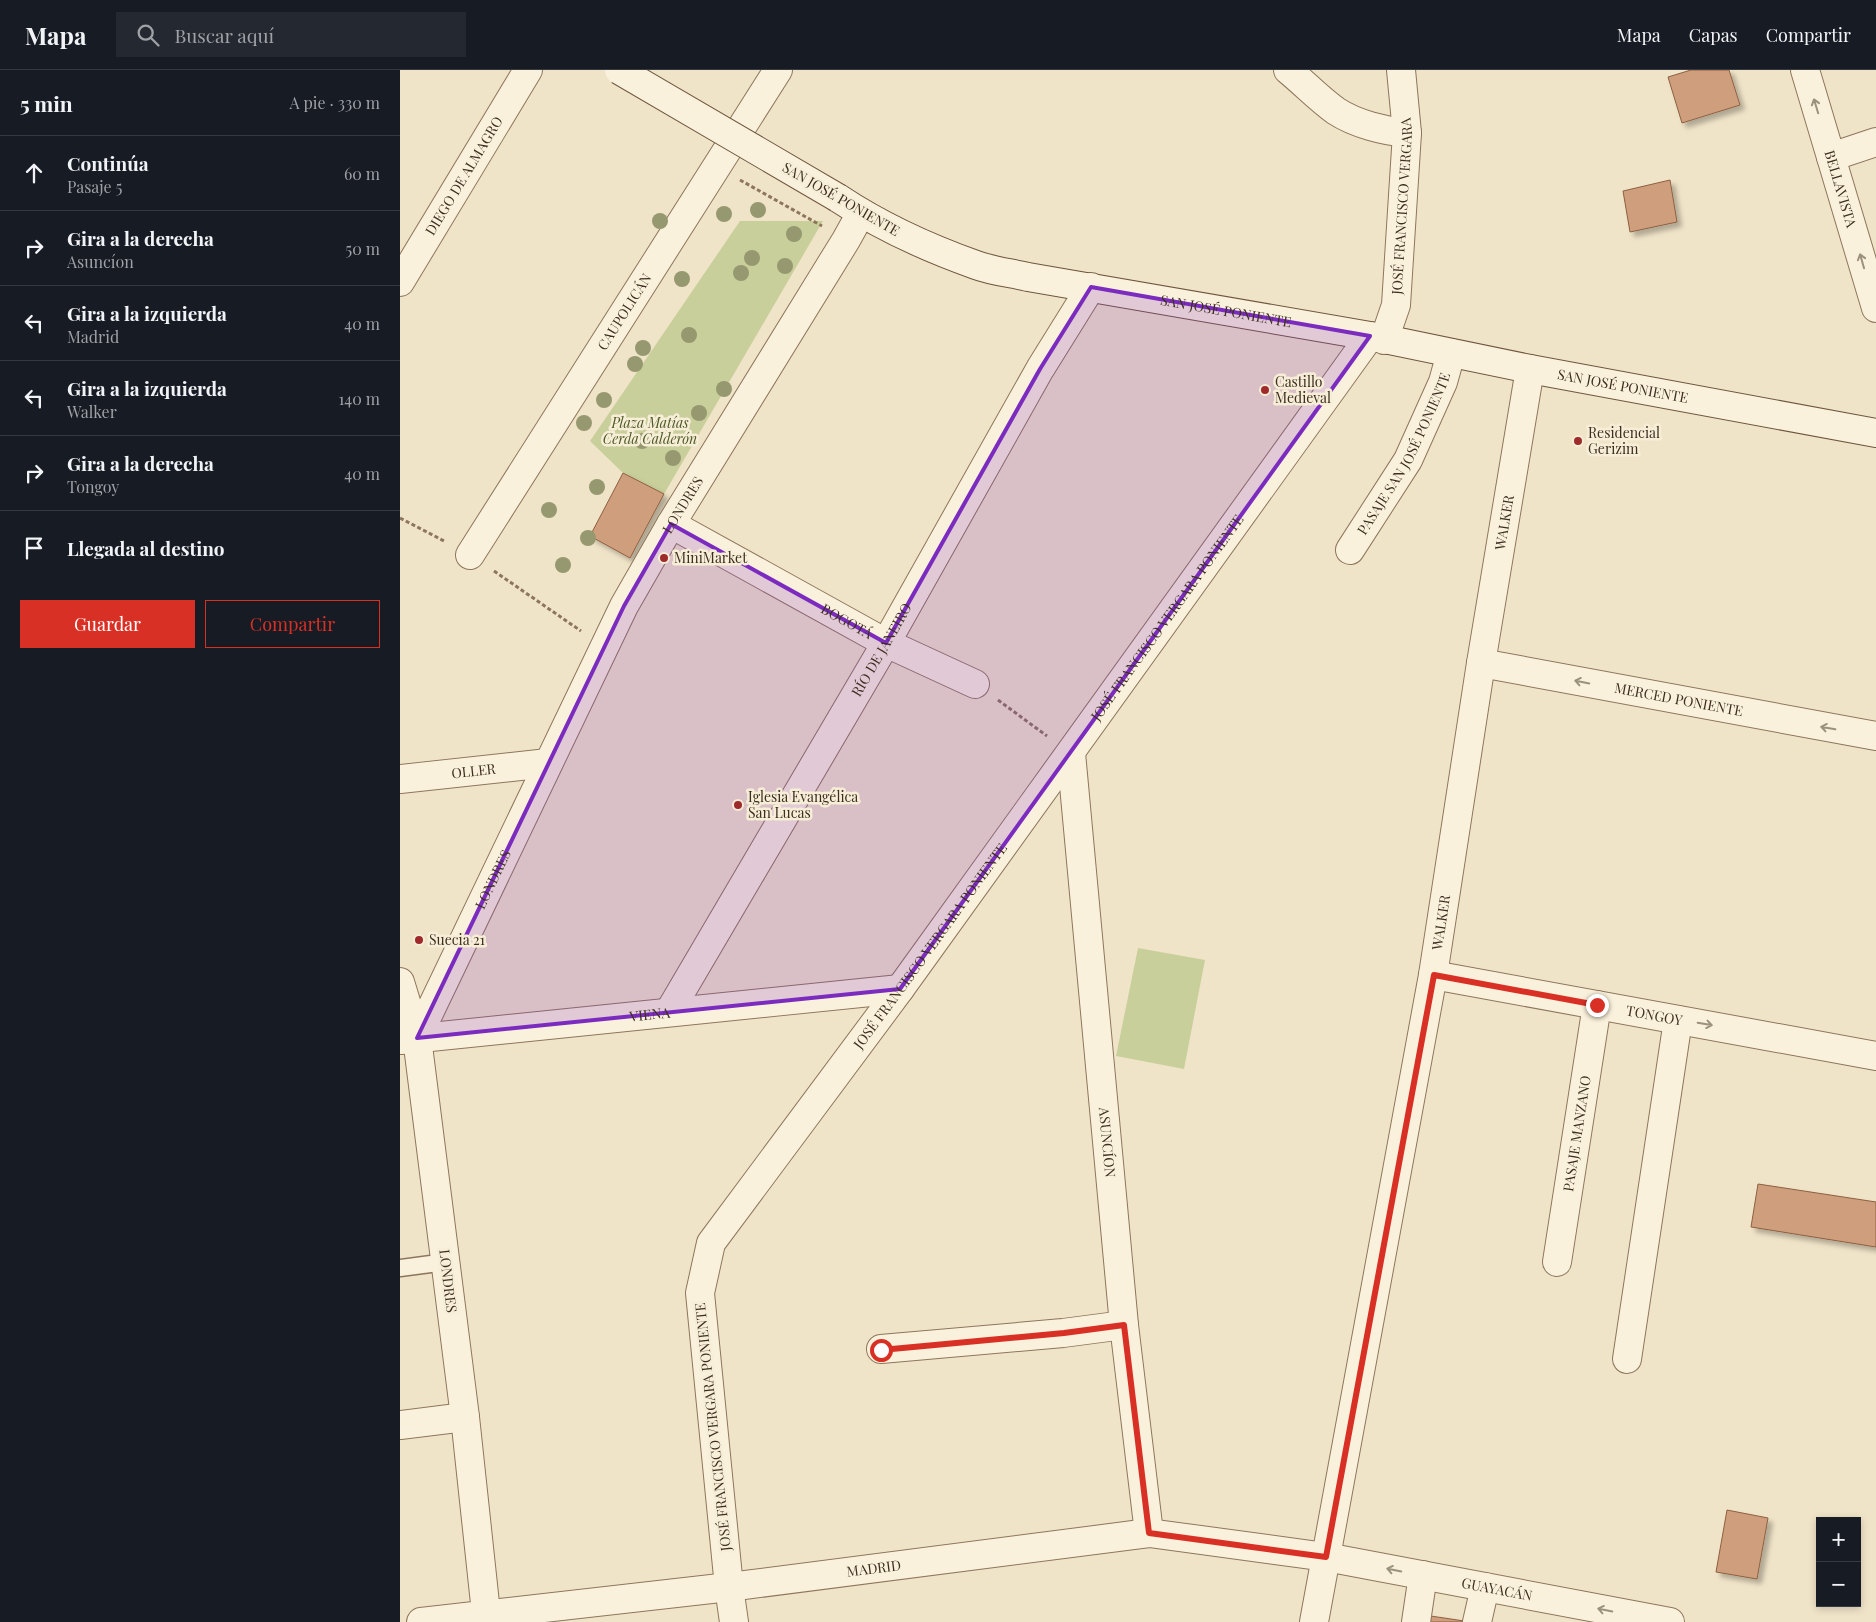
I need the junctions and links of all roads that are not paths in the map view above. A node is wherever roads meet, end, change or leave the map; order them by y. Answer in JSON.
{"nodes":[{"id":1,"x":528,"y":70,"type":"edge"},
{"id":2,"x":619,"y":70,"type":"edge"},
{"id":3,"x":778,"y":70,"type":"edge"},
{"id":4,"x":1288,"y":70,"type":"edge"},
{"id":5,"x":1401,"y":70,"type":"edge"},
{"id":6,"x":1805,"y":70,"type":"edge"},
{"id":7,"x":1407,"y":133,"type":"junction"},
{"id":8,"x":1876,"y":142,"type":"edge"},
{"id":9,"x":1832,"y":157,"type":"junction"},
{"id":10,"x":861,"y":213,"type":"junction"},
{"id":11,"x":400,"y":282,"type":"edge"},
{"id":12,"x":1091,"y":287,"type":"junction"},
{"id":13,"x":1876,"y":308,"type":"edge"},
{"id":14,"x":1377,"y":338,"type":"junction"},
{"id":15,"x":1451,"y":353,"type":"junction"},
{"id":16,"x":1530,"y":369,"type":"junction"},
{"id":17,"x":1876,"y":433,"type":"edge"},
{"id":18,"x":671,"y":524,"type":"junction"},
{"id":19,"x":1350,"y":550,"type":"dead end"},
{"id":20,"x":470,"y":555,"type":"road end"},
{"id":21,"x":886,"y":643,"type":"junction"},
{"id":22,"x":1481,"y":663,"type":"junction"},
{"id":23,"x":975,"y":684,"type":"road end"},
{"id":24,"x":1876,"y":736,"type":"edge"},
{"id":25,"x":1071,"y":752,"type":"junction"},
{"id":26,"x":548,"y":763,"type":"junction"},
{"id":27,"x":400,"y":779,"type":"edge"},
{"id":28,"x":1434,"y":975,"type":"junction"},
{"id":29,"x":400,"y":982,"type":"edge"},
{"id":30,"x":900,"y":989,"type":"junction"},
{"id":31,"x":1597,"y":1005,"type":"junction"},
{"id":32,"x":669,"y":1012,"type":"junction"},
{"id":33,"x":1678,"y":1020,"type":"junction"},
{"id":34,"x":409,"y":1039,"type":"edge"},
{"id":35,"x":1876,"y":1056,"type":"edge"},
{"id":36,"x":446,"y":1262,"type":"junction"},
{"id":37,"x":1557,"y":1262,"type":"dead end"},
{"id":38,"x":400,"y":1268,"type":"edge"},
{"id":39,"x":1124,"y":1325,"type":"junction"},
{"id":40,"x":881,"y":1350,"type":"dead end"},
{"id":41,"x":1627,"y":1360,"type":"dead end"},
{"id":42,"x":465,"y":1417,"type":"junction"},
{"id":43,"x":400,"y":1425,"type":"edge"},
{"id":44,"x":1149,"y":1533,"type":"junction"},
{"id":45,"x":1326,"y":1557,"type":"junction"},
{"id":46,"x":1423,"y":1575,"type":"junction"},
{"id":47,"x":729,"y":1587,"type":"junction"},
{"id":48,"x":1485,"y":1588,"type":"junction"},
{"id":49,"x":486,"y":1619,"type":"edge"},
{"id":50,"x":421,"y":1622,"type":"edge"},
{"id":51,"x":734,"y":1622,"type":"edge"},
{"id":52,"x":1314,"y":1622,"type":"edge"},
{"id":53,"x":1416,"y":1622,"type":"edge"},
{"id":54,"x":1477,"y":1622,"type":"edge"},
{"id":55,"x":1670,"y":1622,"type":"edge"}],
"edges":[{"from":1,"to":11,"type":"street","name":"DIEGO DE ALMAGRO"},
{"from":2,"to":10,"type":"street","name":"SAN JOSÉ PONIENTE","bridge":true},
{"from":3,"to":20,"type":"street","name":"CAUPOLICÁN"},
{"from":4,"to":7,"type":"street"},
{"from":5,"to":7,"type":"street","name":"JOSÉ FRANCISCO VERGARA"},
{"from":9,"to":6,"type":"street","name":"BELLAVISTA","one_way":true},
{"from":7,"to":14,"type":"street","name":"JOSÉ FRANCISCO VERGARA"},
{"from":8,"to":9,"type":"street"},
{"from":13,"to":9,"type":"street","name":"BELLAVISTA","one_way":true},
{"from":10,"to":12,"type":"street","name":"SAN JOSÉ PONIENTE"},
{"from":10,"to":18,"type":"street","name":"LONDRES"},
{"from":12,"to":14,"type":"street","name":"SAN JOSÉ PONIENTE"},
{"from":12,"to":21,"type":"street","name":"RÍO DE JANEIRO"},
{"from":14,"to":15,"type":"street","name":"SAN JOSÉ PONIENTE"},
{"from":14,"to":25,"type":"street","name":"JOSÉ FRANCISCO VERGARA PONIENTE"},
{"from":15,"to":16,"type":"street","name":"SAN JOSÉ PONIENTE"},
{"from":15,"to":19,"type":"street","name":"PASAJE SAN JOSÉ PONIENTE"},
{"from":16,"to":17,"type":"street","name":"SAN JOSÉ PONIENTE"},
{"from":16,"to":22,"type":"street","name":"WALKER"},
{"from":18,"to":21,"type":"street","name":"BOGOTÁ"},
{"from":18,"to":26,"type":"street","name":"LONDRES"},
{"from":21,"to":23,"type":"street","name":"BOGOTÁ"},
{"from":21,"to":32,"type":"street","name":"RÍO DE JANEIRO"},
{"from":24,"to":22,"type":"street","name":"MERCED PONIENTE","one_way":true},
{"from":22,"to":28,"type":"street","name":"WALKER"},
{"from":25,"to":30,"type":"street","name":"JOSÉ FRANCISCO VERGARA PONIENTE"},
{"from":25,"to":39,"type":"street","name":"ASUNCÍON"},
{"from":26,"to":27,"type":"street","name":"OLLER"},
{"from":26,"to":34,"type":"street","name":"LONDRES"},
{"from":28,"to":31,"type":"street","name":"TONGOY"},
{"from":28,"to":45,"type":"street","name":"WALKER"},
{"from":29,"to":34,"type":"street"},
{"from":30,"to":32,"type":"street","name":"VIENA"},
{"from":30,"to":47,"type":"street","name":"JOSÉ FRANCISCO VERGARA PONIENTE"},
{"from":31,"to":33,"type":"street","name":"TONGOY"},
{"from":31,"to":37,"type":"street","name":"PASAJE MANZANO"},
{"from":32,"to":34,"type":"street","name":"VIENA"},
{"from":33,"to":35,"type":"street","name":"TONGOY","one_way":true},
{"from":33,"to":41,"type":"street"},
{"from":34,"to":36,"type":"street","name":"LONDRES"},
{"from":36,"to":38,"type":"lane"},
{"from":36,"to":42,"type":"street","name":"LONDRES"},
{"from":39,"to":40,"type":"street"},
{"from":39,"to":44,"type":"street","name":"ASUNCÍON"},
{"from":42,"to":43,"type":"street"},
{"from":42,"to":49,"type":"street","name":"LONDRES"},
{"from":44,"to":45,"type":"street","name":"MADRID"},
{"from":44,"to":47,"type":"street","name":"MADRID"},
{"from":46,"to":45,"type":"street","name":"GUAYACÁN","one_way":true},
{"from":45,"to":52,"type":"street","name":"WALKER"},
{"from":46,"to":48,"type":"street","name":"GUAYACÁN"},
{"from":46,"to":53,"type":"street"},
{"from":47,"to":49,"type":"street","name":"MADRID"},
{"from":47,"to":51,"type":"street","name":"JOSÉ FRANCISCO VERGARA PONIENTE"},
{"from":48,"to":54,"type":"street"},
{"from":55,"to":48,"type":"street","name":"GUAYACÁN","one_way":true},
{"from":49,"to":50,"type":"street","name":"MADRID"}]}
